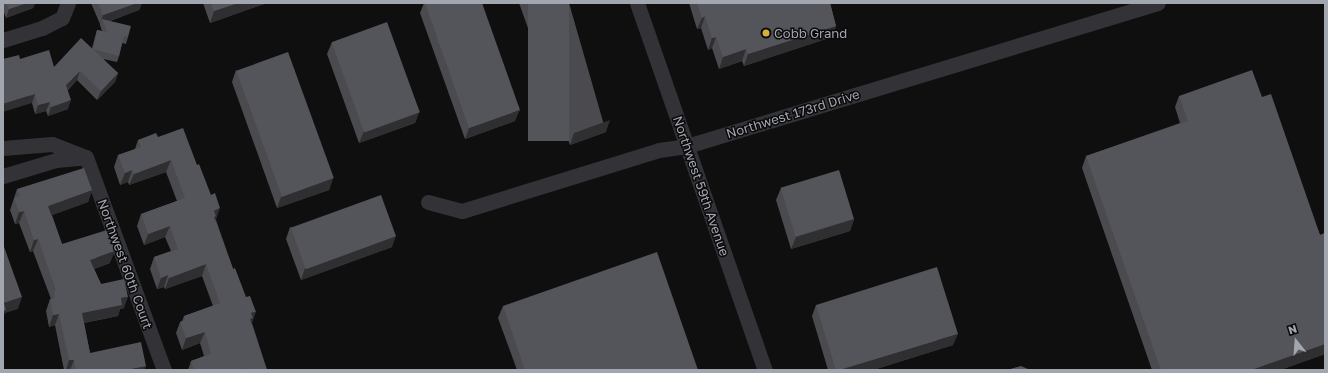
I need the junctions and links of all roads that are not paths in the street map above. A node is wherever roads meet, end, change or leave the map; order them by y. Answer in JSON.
{"nodes":[{"id":1,"x":68,"y":3,"type":"edge"},
{"id":2,"x":637,"y":3,"type":"edge"},
{"id":3,"x":1158,"y":3,"type":"edge"},
{"id":4,"x":3,"y":40,"type":"edge"},
{"id":5,"x":687,"y":146,"type":"junction"},
{"id":6,"x":3,"y":148,"type":"edge"},
{"id":7,"x":86,"y":157,"type":"junction"},
{"id":8,"x":3,"y":176,"type":"edge"},
{"id":9,"x":428,"y":202,"type":"dead end"},
{"id":10,"x":164,"y":370,"type":"edge"},
{"id":11,"x":765,"y":370,"type":"edge"}],
"edges":[{"from":1,"to":4,"type":"street"},
{"from":2,"to":5,"type":"street","name":"Northwest 59th Avenue"},
{"from":3,"to":5,"type":"street","name":"Northwest 173rd Drive"},
{"from":5,"to":9,"type":"street","name":"Northwest 173rd Drive"},
{"from":5,"to":11,"type":"street","name":"Northwest 59th Avenue"},
{"from":6,"to":7,"type":"street"},
{"from":7,"to":8,"type":"street"},
{"from":7,"to":10,"type":"street","name":"Northwest 60th Court"}]}
